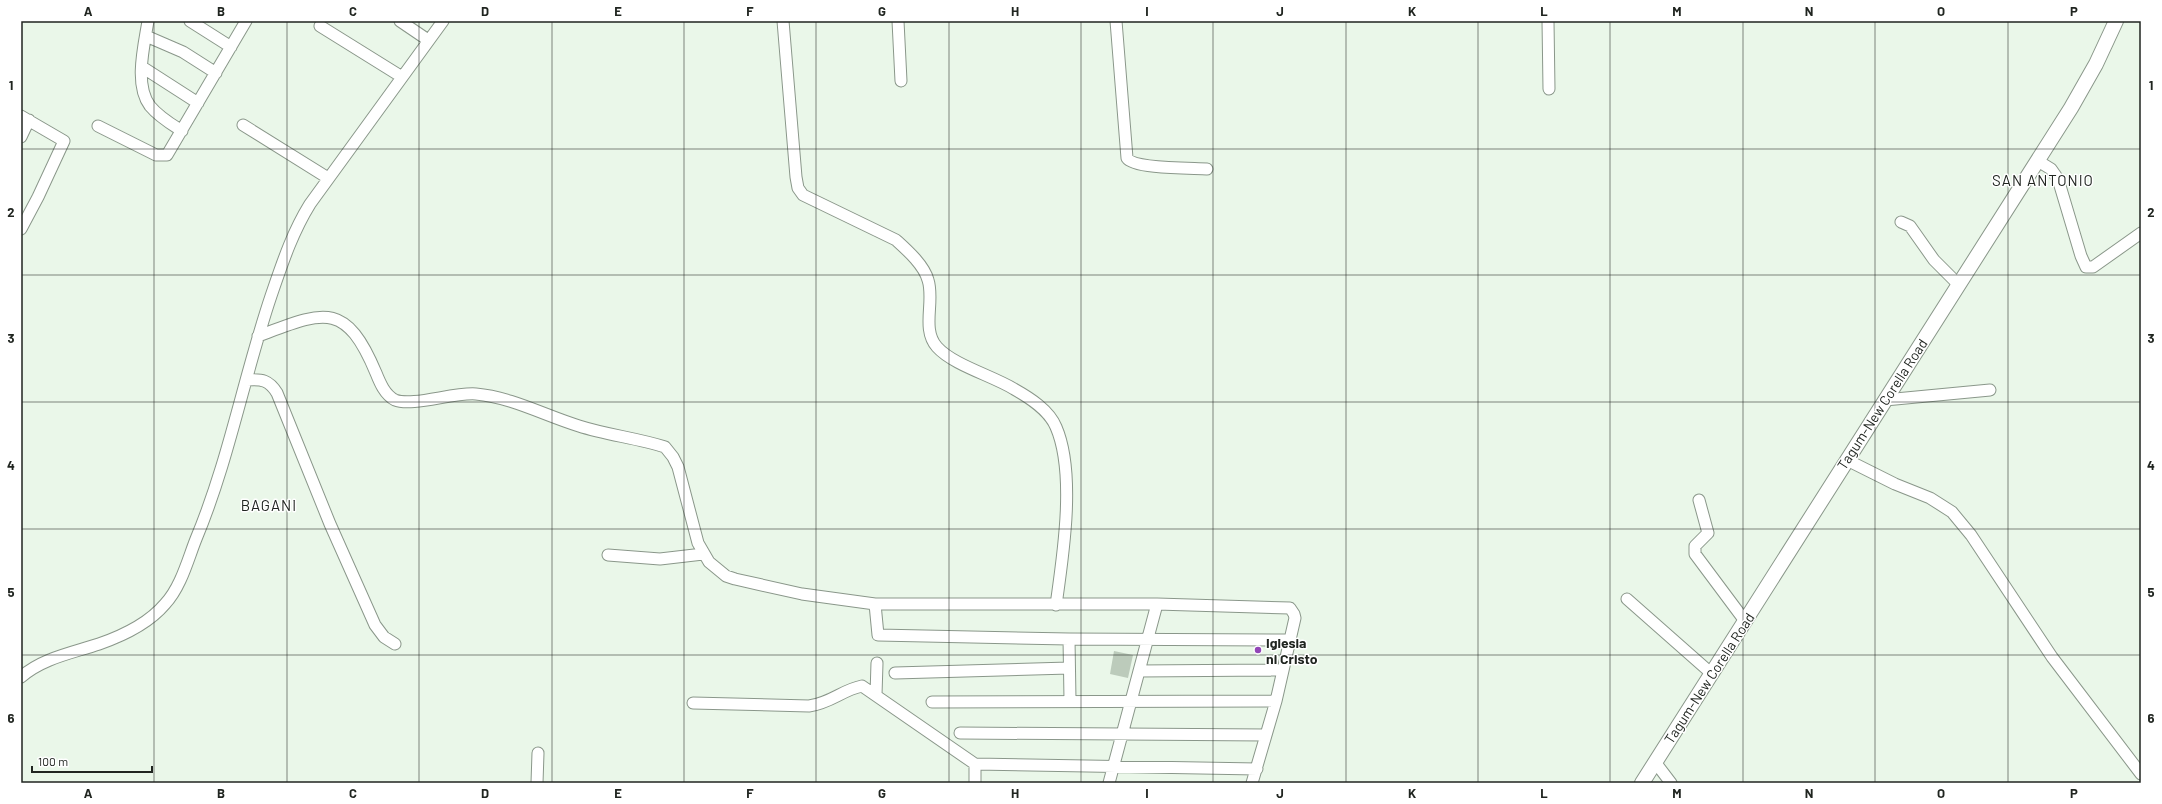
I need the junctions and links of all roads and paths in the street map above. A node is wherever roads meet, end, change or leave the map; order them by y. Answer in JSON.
{"nodes":[{"id":1,"x":148,"y":21,"type":"edge"},
{"id":2,"x":190,"y":21,"type":"edge"},
{"id":3,"x":246,"y":21,"type":"edge"},
{"id":4,"x":400,"y":21,"type":"edge"},
{"id":5,"x":443,"y":21,"type":"edge"},
{"id":6,"x":783,"y":21,"type":"edge"},
{"id":7,"x":898,"y":21,"type":"edge"},
{"id":8,"x":1116,"y":21,"type":"edge"},
{"id":9,"x":1548,"y":21,"type":"edge"},
{"id":10,"x":2116,"y":21,"type":"edge"},
{"id":11,"x":320,"y":26,"type":"dead end"},
{"id":12,"x":146,"y":36,"type":"junction"},
{"id":13,"x":428,"y":40,"type":"junction"},
{"id":14,"x":231,"y":47,"type":"junction"},
{"id":15,"x":142,"y":67,"type":"junction"},
{"id":16,"x":216,"y":73,"type":"junction"},
{"id":17,"x":402,"y":77,"type":"junction"},
{"id":18,"x":901,"y":81,"type":"dead end"},
{"id":19,"x":1548,"y":89,"type":"dead end"},
{"id":20,"x":198,"y":103,"type":"junction"},
{"id":21,"x":25,"y":118,"type":"edge"},
{"id":22,"x":243,"y":125,"type":"dead end"},
{"id":23,"x":98,"y":126,"type":"dead end"},
{"id":24,"x":182,"y":131,"type":"junction"},
{"id":25,"x":21,"y":138,"type":"edge"},
{"id":26,"x":2038,"y":161,"type":"junction"},
{"id":27,"x":1206,"y":169,"type":"dead end"},
{"id":28,"x":328,"y":178,"type":"junction"},
{"id":29,"x":1901,"y":222,"type":"dead end"},
{"id":30,"x":21,"y":229,"type":"edge"},
{"id":31,"x":2141,"y":233,"type":"edge"},
{"id":32,"x":1959,"y":285,"type":"junction"},
{"id":33,"x":258,"y":336,"type":"junction"},
{"id":34,"x":247,"y":380,"type":"junction"},
{"id":35,"x":1990,"y":390,"type":"dead end"},
{"id":36,"x":1885,"y":400,"type":"junction"},
{"id":37,"x":1847,"y":460,"type":"junction"},
{"id":38,"x":1699,"y":500,"type":"dead end"},
{"id":39,"x":703,"y":554,"type":"junction"},
{"id":40,"x":608,"y":555,"type":"dead end"},
{"id":41,"x":1627,"y":599,"type":"dead end"},
{"id":42,"x":875,"y":604,"type":"junction"},
{"id":43,"x":1157,"y":604,"type":"junction"},
{"id":44,"x":1056,"y":605,"type":"junction"},
{"id":45,"x":1746,"y":621,"type":"junction"},
{"id":46,"x":1069,"y":639,"type":"junction"},
{"id":47,"x":1148,"y":639,"type":"junction"},
{"id":48,"x":1289,"y":640,"type":"junction"},
{"id":49,"x":395,"y":644,"type":"dead end"},
{"id":50,"x":877,"y":663,"type":"dead end"},
{"id":51,"x":1069,"y":668,"type":"junction"},
{"id":52,"x":1283,"y":670,"type":"junction"},
{"id":53,"x":1139,"y":671,"type":"junction"},
{"id":54,"x":895,"y":673,"type":"dead end"},
{"id":55,"x":1712,"y":674,"type":"junction"},
{"id":56,"x":21,"y":677,"type":"edge"},
{"id":57,"x":876,"y":695,"type":"junction"},
{"id":58,"x":1070,"y":700,"type":"junction"},
{"id":59,"x":1131,"y":700,"type":"junction"},
{"id":60,"x":1276,"y":701,"type":"junction"},
{"id":61,"x":932,"y":702,"type":"dead end"},
{"id":62,"x":693,"y":703,"type":"dead end"},
{"id":63,"x":960,"y":733,"type":"dead end"},
{"id":64,"x":1122,"y":734,"type":"junction"},
{"id":65,"x":1266,"y":735,"type":"junction"},
{"id":66,"x":538,"y":753,"type":"dead end"},
{"id":67,"x":1655,"y":762,"type":"junction"},
{"id":68,"x":975,"y":764,"type":"junction"},
{"id":69,"x":1113,"y":766,"type":"junction"},
{"id":70,"x":1257,"y":769,"type":"junction"},
{"id":71,"x":2141,"y":774,"type":"edge"},
{"id":72,"x":537,"y":783,"type":"edge"},
{"id":73,"x":975,"y":783,"type":"edge"},
{"id":74,"x":1108,"y":783,"type":"edge"},
{"id":75,"x":1252,"y":783,"type":"edge"},
{"id":76,"x":1642,"y":783,"type":"edge"},
{"id":77,"x":1671,"y":783,"type":"edge"}],
"edges":[{"from":1,"to":12,"type":"street"},
{"from":2,"to":14,"type":"street"},
{"from":3,"to":14,"type":"street"},
{"from":4,"to":13,"type":"street"},
{"from":5,"to":13,"type":"street"},
{"from":6,"to":44,"type":"street"},
{"from":7,"to":18,"type":"street"},
{"from":8,"to":27,"type":"street"},
{"from":9,"to":19,"type":"street"},
{"from":10,"to":26,"type":"main road","name":"Tagum-New Corella Road"},
{"from":11,"to":17,"type":"street"},
{"from":12,"to":15,"type":"street"},
{"from":12,"to":16,"type":"street"},
{"from":13,"to":17,"type":"street"},
{"from":14,"to":16,"type":"street"},
{"from":15,"to":20,"type":"street"},
{"from":15,"to":24,"type":"street"},
{"from":16,"to":20,"type":"street"},
{"from":17,"to":28,"type":"street"},
{"from":20,"to":24,"type":"street"},
{"from":21,"to":25,"type":"street"},
{"from":21,"to":30,"type":"street"},
{"from":22,"to":28,"type":"street"},
{"from":23,"to":24,"type":"street"},
{"from":26,"to":31,"type":"street"},
{"from":26,"to":32,"type":"main road","name":"Tagum-New Corella Road"},
{"from":28,"to":33,"type":"street"},
{"from":29,"to":32,"type":"street"},
{"from":32,"to":36,"type":"main road","name":"Tagum-New Corella Road"},
{"from":33,"to":34,"type":"street"},
{"from":33,"to":39,"type":"street"},
{"from":34,"to":49,"type":"street"},
{"from":34,"to":56,"type":"street"},
{"from":35,"to":36,"type":"street"},
{"from":36,"to":37,"type":"main road","name":"Tagum-New Corella Road"},
{"from":37,"to":45,"type":"main road","name":"Tagum-New Corella Road"},
{"from":37,"to":71,"type":"street"},
{"from":38,"to":45,"type":"street"},
{"from":39,"to":40,"type":"street"},
{"from":39,"to":42,"type":"street"},
{"from":41,"to":55,"type":"street"},
{"from":42,"to":44,"type":"street"},
{"from":42,"to":46,"type":"street"},
{"from":43,"to":44,"type":"street"},
{"from":43,"to":47,"type":"street"},
{"from":43,"to":48,"type":"street"},
{"from":45,"to":55,"type":"main road","name":"Tagum-New Corella Road"},
{"from":46,"to":47,"type":"street"},
{"from":46,"to":51,"type":"street"},
{"from":47,"to":48,"type":"street"},
{"from":47,"to":53,"type":"street"},
{"from":48,"to":52,"type":"street"},
{"from":50,"to":57,"type":"street"},
{"from":51,"to":54,"type":"street"},
{"from":51,"to":58,"type":"street"},
{"from":52,"to":53,"type":"street"},
{"from":52,"to":60,"type":"street"},
{"from":53,"to":59,"type":"street"},
{"from":55,"to":67,"type":"main road","name":"Tagum-New Corella Road"},
{"from":57,"to":62,"type":"street"},
{"from":57,"to":68,"type":"street"},
{"from":58,"to":59,"type":"street"},
{"from":58,"to":61,"type":"street"},
{"from":59,"to":60,"type":"street"},
{"from":59,"to":64,"type":"street"},
{"from":60,"to":65,"type":"street"},
{"from":63,"to":64,"type":"street"},
{"from":64,"to":65,"type":"street"},
{"from":64,"to":69,"type":"street"},
{"from":65,"to":70,"type":"street"},
{"from":66,"to":72,"type":"street"},
{"from":67,"to":76,"type":"main road","name":"Tagum-New Corella Road"},
{"from":67,"to":77,"type":"street"},
{"from":68,"to":69,"type":"street"},
{"from":68,"to":73,"type":"street"},
{"from":69,"to":70,"type":"street"},
{"from":69,"to":74,"type":"street"},
{"from":70,"to":75,"type":"street"}]}
